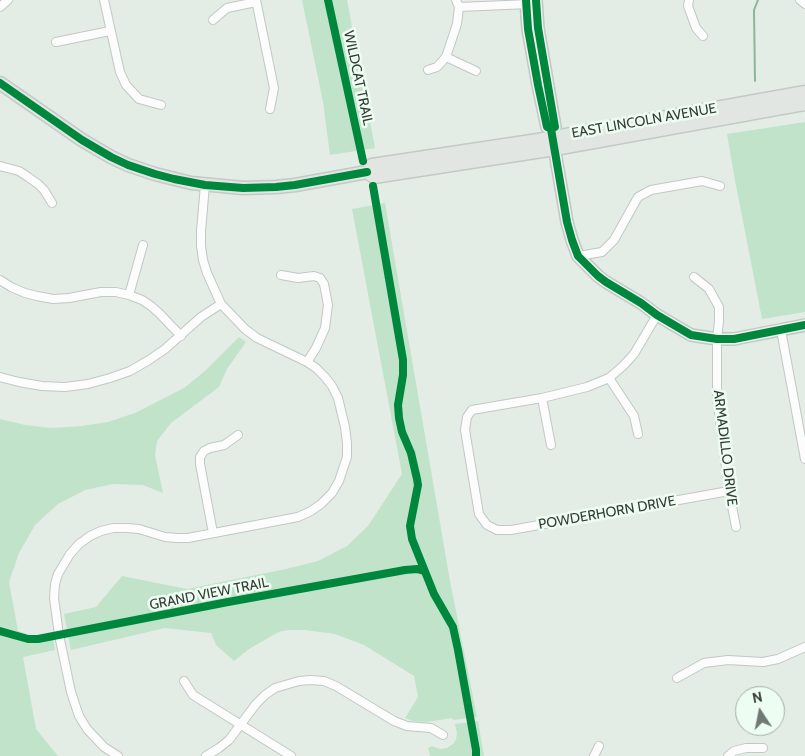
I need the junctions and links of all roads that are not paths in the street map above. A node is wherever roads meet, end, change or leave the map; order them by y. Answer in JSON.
{"nodes":[{"id":1,"x":8,"y":0,"type":"edge"},
{"id":2,"x":104,"y":0,"type":"edge"},
{"id":3,"x":689,"y":0,"type":"edge"},
{"id":4,"x":800,"y":0,"type":"edge"},
{"id":5,"x":256,"y":1,"type":"edge"},
{"id":6,"x":531,"y":2,"type":"edge"},
{"id":7,"x":458,"y":3,"type":"edge"},
{"id":8,"x":805,"y":4,"type":"edge"},
{"id":9,"x":0,"y":6,"type":"edge"},
{"id":10,"x":212,"y":20,"type":"dead end"},
{"id":11,"x":110,"y":31,"type":"junction"},
{"id":12,"x":703,"y":36,"type":"dead end"},
{"id":13,"x":56,"y":42,"type":"dead end"},
{"id":14,"x":446,"y":57,"type":"junction"},
{"id":15,"x":428,"y":70,"type":"dead end"},
{"id":16,"x":476,"y":71,"type":"dead end"},
{"id":17,"x":0,"y":83,"type":"edge"},
{"id":18,"x":805,"y":92,"type":"edge"},
{"id":19,"x":805,"y":104,"type":"edge"},
{"id":20,"x":161,"y":105,"type":"dead end"},
{"id":21,"x":270,"y":109,"type":"dead end"},
{"id":22,"x":553,"y":139,"type":"junction"},
{"id":23,"x":0,"y":166,"type":"edge"},
{"id":24,"x":206,"y":185,"type":"junction"},
{"id":25,"x":720,"y":186,"type":"dead end"},
{"id":26,"x":52,"y":203,"type":"dead end"},
{"id":27,"x":144,"y":245,"type":"dead end"},
{"id":28,"x":578,"y":256,"type":"junction"},
{"id":29,"x":281,"y":275,"type":"dead end"},
{"id":30,"x":694,"y":276,"type":"dead end"},
{"id":31,"x":0,"y":280,"type":"edge"},
{"id":32,"x":129,"y":295,"type":"junction"},
{"id":33,"x":221,"y":304,"type":"junction"},
{"id":34,"x":657,"y":316,"type":"junction"},
{"id":35,"x":805,"y":325,"type":"edge"},
{"id":36,"x":781,"y":330,"type":"junction"},
{"id":37,"x":181,"y":336,"type":"junction"},
{"id":38,"x":717,"y":340,"type":"junction"},
{"id":39,"x":307,"y":362,"type":"junction"},
{"id":40,"x":0,"y":377,"type":"edge"},
{"id":41,"x":609,"y":378,"type":"junction"},
{"id":42,"x":542,"y":398,"type":"junction"},
{"id":43,"x":638,"y":434,"type":"dead end"},
{"id":44,"x":238,"y":435,"type":"dead end"},
{"id":45,"x":551,"y":445,"type":"dead end"},
{"id":46,"x":805,"y":459,"type":"edge"},
{"id":47,"x":729,"y":491,"type":"junction"},
{"id":48,"x":736,"y":526,"type":"dead end"},
{"id":49,"x":213,"y":533,"type":"junction"},
{"id":50,"x":805,"y":648,"type":"edge"},
{"id":51,"x":677,"y":678,"type":"dead end"},
{"id":52,"x":184,"y":681,"type":"dead end"},
{"id":53,"x":241,"y":725,"type":"junction"},
{"id":54,"x":443,"y":735,"type":"dead end"},
{"id":55,"x":599,"y":746,"type":"dead end"},
{"id":56,"x":763,"y":748,"type":"dead end"},
{"id":57,"x":118,"y":756,"type":"edge"},
{"id":58,"x":206,"y":756,"type":"edge"},
{"id":59,"x":291,"y":756,"type":"edge"},
{"id":60,"x":594,"y":756,"type":"edge"},
{"id":61,"x":728,"y":756,"type":"edge"}],
"edges":[{"from":1,"to":9,"type":"street"},
{"from":2,"to":11,"type":"street"},
{"from":3,"to":12,"type":"street"},
{"from":4,"to":8,"type":"street"},
{"from":5,"to":10,"type":"street"},
{"from":5,"to":21,"type":"street"},
{"from":6,"to":7,"type":"street"},
{"from":6,"to":22,"type":"street"},
{"from":7,"to":14,"type":"street"},
{"from":11,"to":13,"type":"street"},
{"from":11,"to":20,"type":"street"},
{"from":14,"to":15,"type":"street"},
{"from":14,"to":16,"type":"street"},
{"from":17,"to":24,"type":"main road","name":"EAST LINCOLN AVENUE"},
{"from":18,"to":22,"type":"main road","name":"EAST LINCOLN AVENUE"},
{"from":19,"to":22,"type":"main road","name":"EAST LINCOLN AVENUE"},
{"from":22,"to":24,"type":"main road","name":"EAST LINCOLN AVENUE"},
{"from":22,"to":28,"type":"street"},
{"from":23,"to":26,"type":"street"},
{"from":24,"to":33,"type":"street"},
{"from":25,"to":28,"type":"street"},
{"from":27,"to":32,"type":"street"},
{"from":28,"to":34,"type":"street"},
{"from":29,"to":39,"type":"street"},
{"from":30,"to":38,"type":"street","name":"ARMADILLO DRIVE"},
{"from":31,"to":32,"type":"street"},
{"from":32,"to":37,"type":"street"},
{"from":33,"to":37,"type":"street"},
{"from":33,"to":39,"type":"street"},
{"from":34,"to":38,"type":"street"},
{"from":34,"to":41,"type":"street"},
{"from":35,"to":36,"type":"street"},
{"from":36,"to":38,"type":"street"},
{"from":36,"to":46,"type":"street"},
{"from":37,"to":40,"type":"street"},
{"from":38,"to":47,"type":"street","name":"ARMADILLO DRIVE"},
{"from":39,"to":49,"type":"street"},
{"from":41,"to":42,"type":"street"},
{"from":41,"to":43,"type":"street"},
{"from":42,"to":45,"type":"street"},
{"from":42,"to":47,"type":"street","name":"POWDERHORN DRIVE"},
{"from":44,"to":49,"type":"street"},
{"from":47,"to":48,"type":"street","name":"ARMADILLO DRIVE"},
{"from":49,"to":57,"type":"street"},
{"from":50,"to":51,"type":"street"},
{"from":52,"to":53,"type":"street"},
{"from":53,"to":54,"type":"street"},
{"from":53,"to":58,"type":"street"},
{"from":53,"to":59,"type":"street"},
{"from":55,"to":60,"type":"street"},
{"from":56,"to":61,"type":"street"}]}
